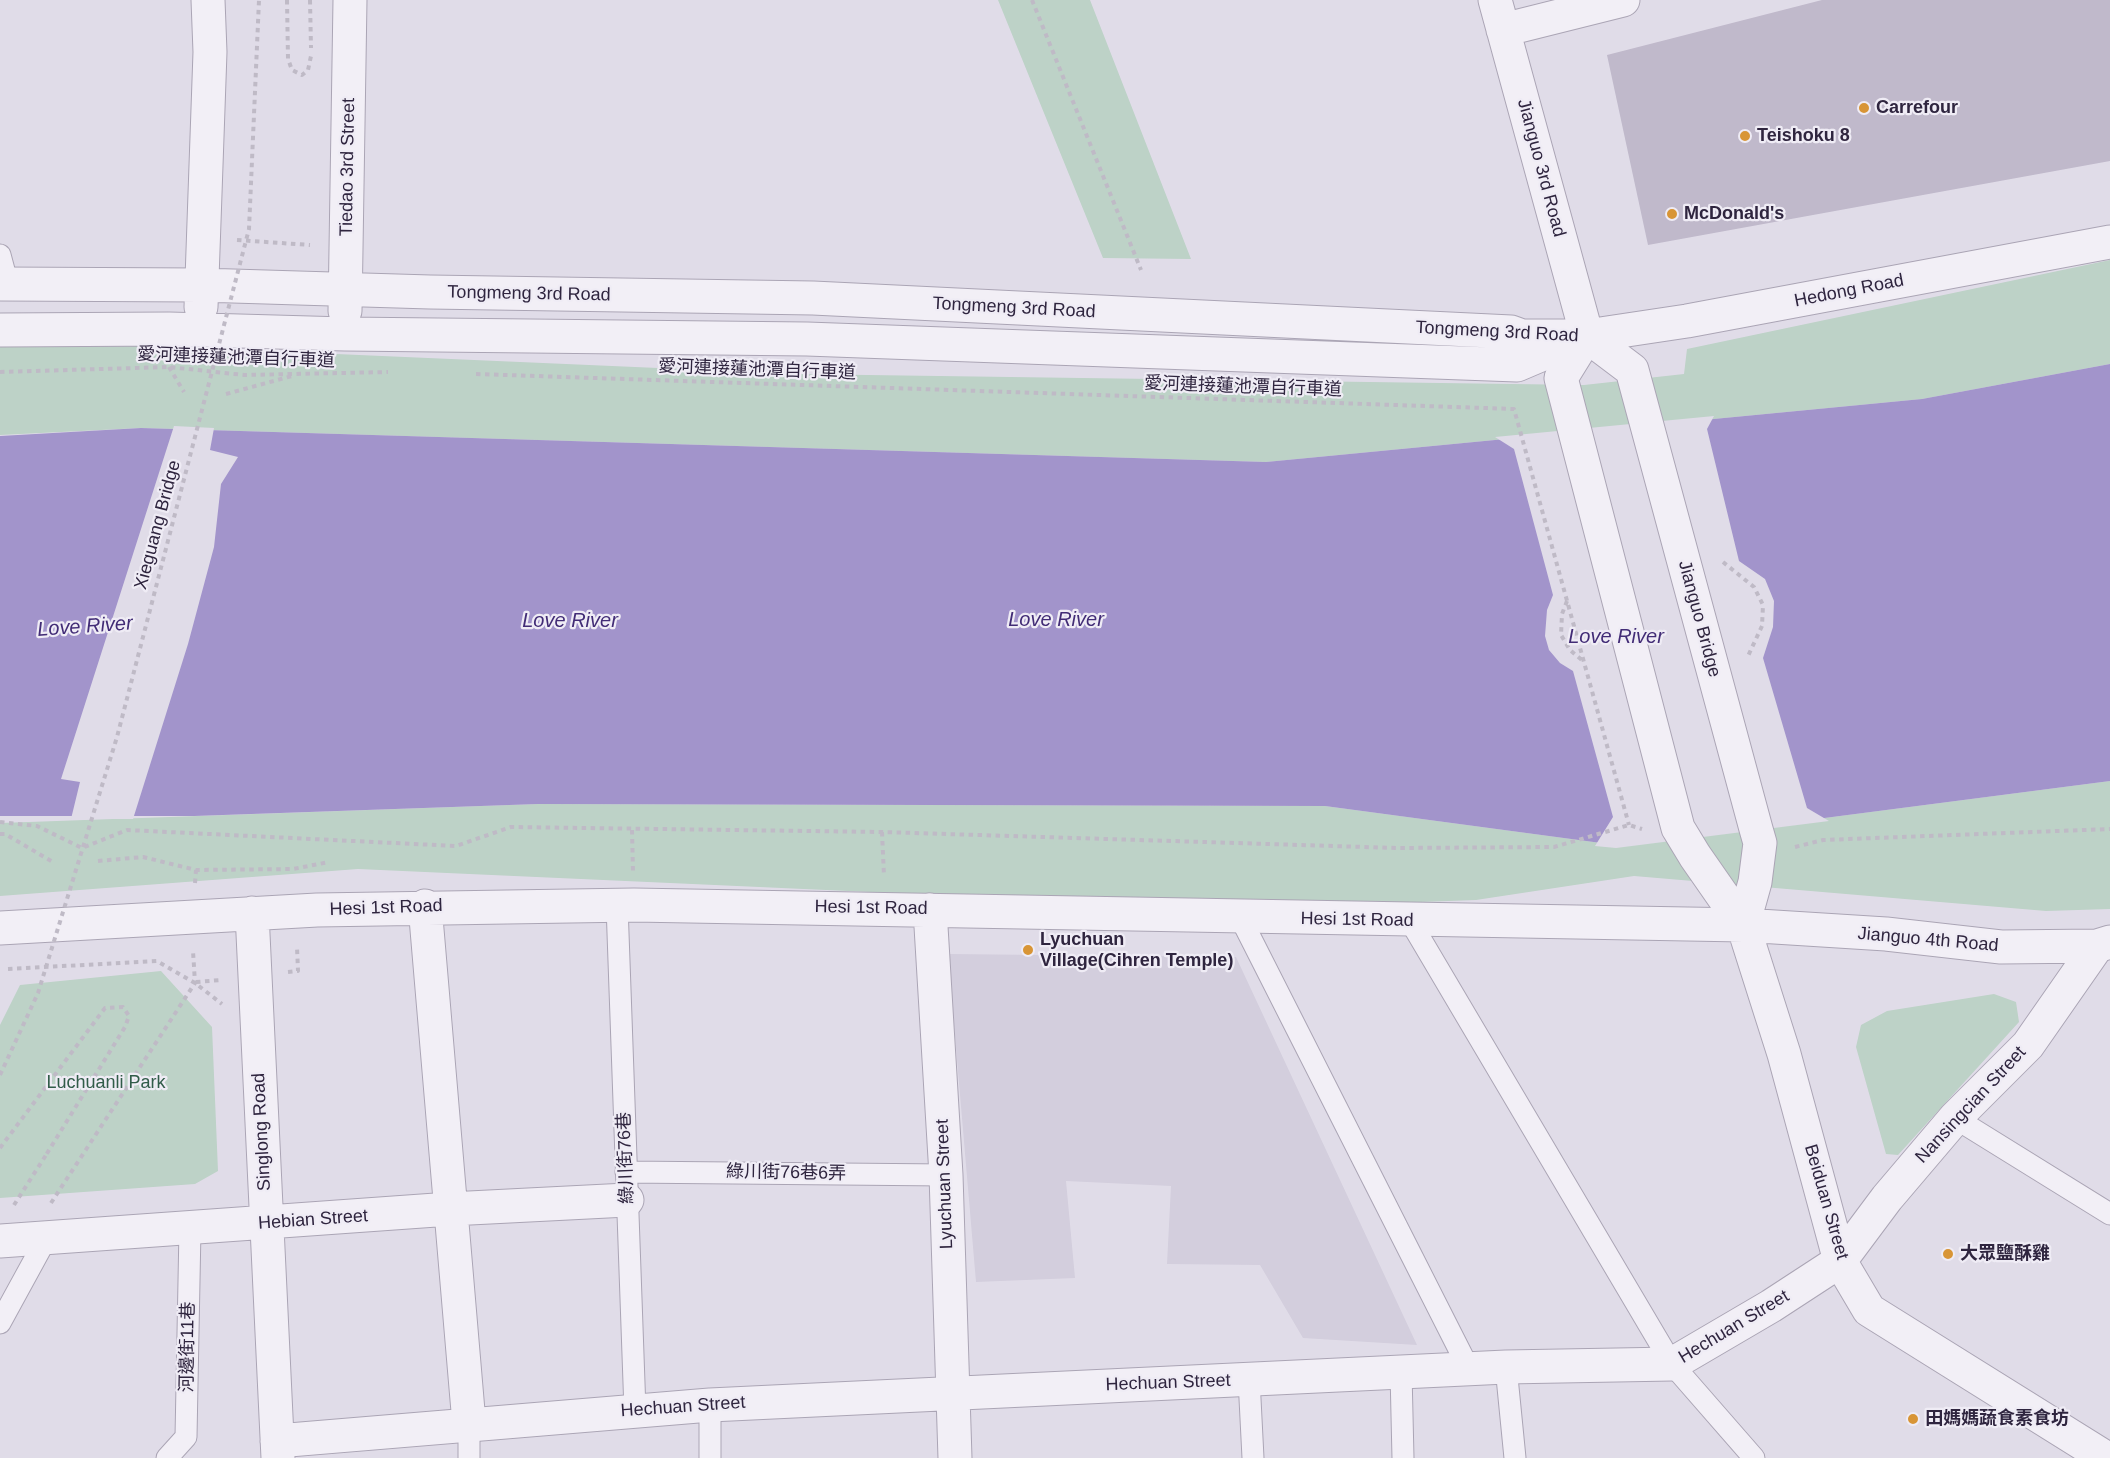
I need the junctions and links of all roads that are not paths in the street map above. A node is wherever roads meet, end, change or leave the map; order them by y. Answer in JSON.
{"nodes":[{"id":1,"x":208,"y":0,"type":"edge"},
{"id":2,"x":350,"y":0,"type":"edge"},
{"id":3,"x":1623,"y":0,"type":"edge"},
{"id":4,"x":1499,"y":15,"type":"edge"},
{"id":5,"x":2110,"y":242,"type":"edge"},
{"id":6,"x":3,"y":274,"type":"edge"},
{"id":7,"x":200,"y":285,"type":"junction"},
{"id":8,"x":344,"y":290,"type":"junction"},
{"id":9,"x":0,"y":330,"type":"edge"},
{"id":10,"x":201,"y":330,"type":"junction"},
{"id":11,"x":345,"y":334,"type":"junction"},
{"id":12,"x":1587,"y":336,"type":"junction"},
{"id":13,"x":617,"y":905,"type":"junction"},
{"id":14,"x":425,"y":906,"type":"junction"},
{"id":15,"x":930,"y":910,"type":"junction"},
{"id":16,"x":252,"y":914,"type":"junction"},
{"id":17,"x":1240,"y":917,"type":"junction"},
{"id":18,"x":1410,"y":921,"type":"junction"},
{"id":19,"x":1743,"y":925,"type":"junction"},
{"id":20,"x":0,"y":928,"type":"edge"},
{"id":21,"x":2106,"y":948,"type":"edge"},
{"id":22,"x":1955,"y":1118,"type":"junction"},
{"id":23,"x":946,"y":1175,"type":"junction"},
{"id":24,"x":627,"y":1186,"type":"junction"},
{"id":25,"x":450,"y":1209,"type":"junction"},
{"id":26,"x":2110,"y":1214,"type":"edge"},
{"id":27,"x":267,"y":1224,"type":"junction"},
{"id":28,"x":190,"y":1229,"type":"junction"},
{"id":29,"x":47,"y":1237,"type":"junction"},
{"id":30,"x":0,"y":1241,"type":"edge"},
{"id":31,"x":1840,"y":1261,"type":"junction"},
{"id":32,"x":0,"y":1323,"type":"edge"},
{"id":33,"x":1672,"y":1364,"type":"junction"},
{"id":34,"x":1506,"y":1367,"type":"junction"},
{"id":35,"x":1468,"y":1369,"type":"junction"},
{"id":36,"x":1401,"y":1372,"type":"junction"},
{"id":37,"x":1249,"y":1379,"type":"junction"},
{"id":38,"x":952,"y":1392,"type":"junction"},
{"id":39,"x":710,"y":1405,"type":"junction"},
{"id":40,"x":635,"y":1411,"type":"junction"},
{"id":41,"x":469,"y":1423,"type":"junction"},
{"id":42,"x":278,"y":1450,"type":"edge"},
{"id":43,"x":167,"y":1458,"type":"edge"},
{"id":44,"x":469,"y":1458,"type":"edge"},
{"id":45,"x":710,"y":1458,"type":"edge"},
{"id":46,"x":955,"y":1458,"type":"edge"},
{"id":47,"x":1253,"y":1458,"type":"edge"},
{"id":48,"x":1403,"y":1458,"type":"edge"},
{"id":49,"x":1515,"y":1458,"type":"edge"},
{"id":50,"x":1754,"y":1458,"type":"edge"},
{"id":51,"x":2106,"y":1458,"type":"edge"}],
"edges":[{"from":1,"to":7,"type":"street"},
{"from":2,"to":8,"type":"street","name":"Tiedao 3rd Street"},
{"from":3,"to":4,"type":"street"},
{"from":4,"to":12,"type":"street","name":"Jianguo 3rd Road"},
{"from":5,"to":12,"type":"street","name":"Hedong Road"},
{"from":6,"to":7,"type":"street","name":"Tongmeng 3rd Road"},
{"from":7,"to":8,"type":"street","name":"Tongmeng 3rd Road"},
{"from":7,"to":10,"type":"street"},
{"from":8,"to":11,"type":"street","name":"Tiedao 3rd Street"},
{"from":8,"to":12,"type":"street","name":"Tongmeng 3rd Road"},
{"from":9,"to":10,"type":"street","name":"Tongmeng 3rd Road"},
{"from":10,"to":11,"type":"street","name":"Tongmeng 3rd Road"},
{"from":11,"to":12,"type":"street","name":"Tongmeng 3rd Road"},
{"from":12,"to":19,"type":"street","name":"Jianguo Bridge"},
{"from":12,"to":19,"type":"street"},
{"from":13,"to":14,"type":"street","name":"Hesi 1st Road"},
{"from":13,"to":15,"type":"street","name":"Hesi 1st Road"},
{"from":13,"to":24,"type":"lane","name":"綠川街76巷"},
{"from":14,"to":16,"type":"street","name":"Hesi 1st Road"},
{"from":14,"to":25,"type":"street"},
{"from":15,"to":17,"type":"street","name":"Hesi 1st Road"},
{"from":15,"to":23,"type":"street","name":"Lyuchuan Street"},
{"from":16,"to":20,"type":"street","name":"Hesi 1st Road"},
{"from":16,"to":27,"type":"street","name":"Singlong Road"},
{"from":17,"to":18,"type":"street","name":"Hesi 1st Road"},
{"from":17,"to":35,"type":"lane"},
{"from":18,"to":19,"type":"street","name":"Hesi 1st Road"},
{"from":18,"to":33,"type":"lane"},
{"from":19,"to":21,"type":"street","name":"Jianguo 4th Road"},
{"from":19,"to":31,"type":"street","name":"Beiduan Street"},
{"from":21,"to":22,"type":"street","name":"Nansingcian Street"},
{"from":22,"to":26,"type":"lane"},
{"from":22,"to":31,"type":"street","name":"Nansingcian Street"},
{"from":23,"to":24,"type":"lane","name":"綠川街76巷6弄"},
{"from":23,"to":38,"type":"street","name":"Lyuchuan Street"},
{"from":24,"to":25,"type":"street","name":"Hebian Street"},
{"from":24,"to":40,"type":"lane","name":"綠川街76巷"},
{"from":25,"to":27,"type":"street","name":"Hebian Street"},
{"from":25,"to":41,"type":"street"},
{"from":27,"to":28,"type":"street","name":"Hebian Street"},
{"from":27,"to":42,"type":"street","name":"Singlong Road"},
{"from":28,"to":29,"type":"street","name":"Hebian Street"},
{"from":28,"to":43,"type":"lane","name":"河邊街11巷"},
{"from":29,"to":30,"type":"street","name":"Hebian Street"},
{"from":29,"to":32,"type":"lane"},
{"from":31,"to":33,"type":"street","name":"Hechuan Street"},
{"from":31,"to":51,"type":"street","name":"Beiduan Street"},
{"from":33,"to":34,"type":"street","name":"Hechuan Street"},
{"from":33,"to":50,"type":"lane"},
{"from":34,"to":35,"type":"street","name":"Hechuan Street"},
{"from":34,"to":49,"type":"lane"},
{"from":35,"to":36,"type":"street","name":"Hechuan Street"},
{"from":36,"to":37,"type":"street","name":"Hechuan Street"},
{"from":36,"to":48,"type":"lane"},
{"from":37,"to":38,"type":"street","name":"Hechuan Street"},
{"from":37,"to":47,"type":"lane"},
{"from":38,"to":39,"type":"street","name":"Hechuan Street"},
{"from":38,"to":46,"type":"street","name":"Lyuchuan Street"},
{"from":39,"to":40,"type":"street","name":"Hechuan Street"},
{"from":39,"to":45,"type":"lane"},
{"from":40,"to":41,"type":"street","name":"Hechuan Street"},
{"from":41,"to":42,"type":"street","name":"Hechuan Street"},
{"from":41,"to":44,"type":"lane"}]}
